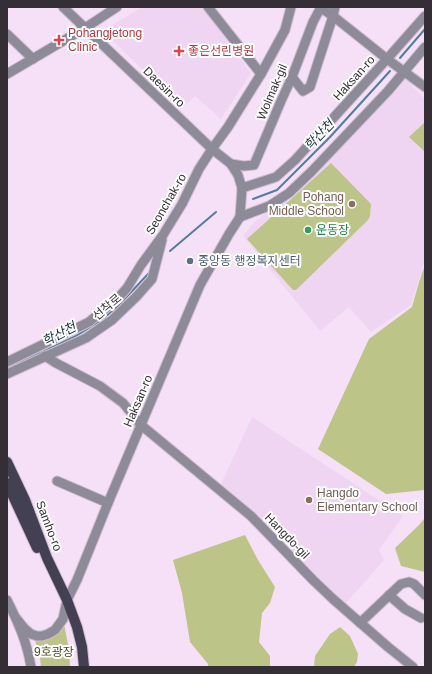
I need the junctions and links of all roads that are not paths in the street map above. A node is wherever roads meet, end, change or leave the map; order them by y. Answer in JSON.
{"nodes":[{"id":1,"x":63,"y":7,"type":"edge"},
{"id":2,"x":117,"y":7,"type":"edge"},
{"id":3,"x":209,"y":7,"type":"edge"},
{"id":4,"x":291,"y":7,"type":"edge"},
{"id":5,"x":321,"y":8,"type":"edge"},
{"id":6,"x":334,"y":12,"type":"edge"},
{"id":7,"x":425,"y":16,"type":"edge"},
{"id":8,"x":85,"y":28,"type":"junction"},
{"id":9,"x":7,"y":34,"type":"edge"},
{"id":10,"x":425,"y":47,"type":"edge"},
{"id":11,"x":33,"y":59,"type":"junction"},
{"id":12,"x":387,"y":59,"type":"junction"},
{"id":13,"x":405,"y":72,"type":"junction"},
{"id":14,"x":7,"y":74,"type":"edge"},
{"id":15,"x":261,"y":74,"type":"junction"},
{"id":16,"x":292,"y":77,"type":"junction"},
{"id":17,"x":425,"y":87,"type":"edge"},
{"id":18,"x":212,"y":149,"type":"junction"},
{"id":19,"x":231,"y":164,"type":"junction"},
{"id":20,"x":242,"y":188,"type":"junction"},
{"id":21,"x":240,"y":217,"type":"junction"},
{"id":22,"x":163,"y":235,"type":"junction"},
{"id":23,"x":46,"y":356,"type":"junction"},
{"id":24,"x":7,"y":362,"type":"edge"},
{"id":25,"x":7,"y":374,"type":"edge"},
{"id":26,"x":141,"y":425,"type":"junction"},
{"id":27,"x":7,"y":462,"type":"edge"},
{"id":28,"x":57,"y":481,"type":"dead end"},
{"id":29,"x":7,"y":483,"type":"edge"},
{"id":30,"x":108,"y":503,"type":"junction"},
{"id":31,"x":389,"y":595,"type":"junction"},
{"id":32,"x":425,"y":595,"type":"edge"},
{"id":33,"x":7,"y":600,"type":"edge"},
{"id":34,"x":67,"y":600,"type":"junction"},
{"id":35,"x":16,"y":618,"type":"junction"},
{"id":36,"x":421,"y":618,"type":"dead end"},
{"id":37,"x":360,"y":623,"type":"junction"},
{"id":38,"x":31,"y":667,"type":"edge"},
{"id":39,"x":84,"y":667,"type":"edge"},
{"id":40,"x":413,"y":667,"type":"edge"}],
"edges":[{"from":1,"to":8,"type":"street","name":"Daesin-ro"},
{"from":2,"to":8,"type":"street"},
{"from":3,"to":15,"type":"street"},
{"from":4,"to":15,"type":"street","name":"Seonchak-ro"},
{"from":5,"to":6,"type":"street"},
{"from":5,"to":16,"type":"street","name":"Wolmak-gil"},
{"from":6,"to":12,"type":"street"},
{"from":6,"to":16,"type":"street"},
{"from":7,"to":12,"type":"street","name":"Haksan-ro"},
{"from":8,"to":11,"type":"street"},
{"from":8,"to":18,"type":"street","name":"Daesin-ro"},
{"from":9,"to":11,"type":"street"},
{"from":10,"to":13,"type":"street"},
{"from":11,"to":14,"type":"street"},
{"from":12,"to":13,"type":"street"},
{"from":12,"to":20,"type":"street","name":"Haksan-ro"},
{"from":13,"to":17,"type":"street"},
{"from":13,"to":21,"type":"street"},
{"from":15,"to":18,"type":"street","name":"Seonchak-ro"},
{"from":16,"to":19,"type":"street","name":"Wolmak-gil"},
{"from":18,"to":19,"type":"street","name":"Daesin-ro"},
{"from":18,"to":22,"type":"street","name":"Seonchak-ro"},
{"from":19,"to":20,"type":"street","name":"Daesin-ro"},
{"from":20,"to":21,"type":"street","name":"Haksan-ro"},
{"from":21,"to":26,"type":"street","name":"Haksan-ro"},
{"from":22,"to":23,"type":"street","name":"선착로"},
{"from":22,"to":24,"type":"street","name":"Seonchak-ro"},
{"from":23,"to":25,"type":"street","name":"선착로"},
{"from":23,"to":26,"type":"street","name":"Hangdo-gil"},
{"from":26,"to":30,"type":"street","name":"Haksan-ro"},
{"from":26,"to":37,"type":"street","name":"Hangdo-gil"},
{"from":27,"to":34,"type":"main road","name":"Samho-ro"},
{"from":28,"to":30,"type":"street"},
{"from":29,"to":34,"type":"main road","name":"Samho-ro"},
{"from":30,"to":34,"type":"street","name":"Haksan-ro"},
{"from":31,"to":32,"type":"street"},
{"from":31,"to":36,"type":"street"},
{"from":31,"to":37,"type":"street"},
{"from":33,"to":35,"type":"street"},
{"from":34,"to":35,"type":"street","name":"Haksan-ro"},
{"from":34,"to":39,"type":"main road","name":"Samho-ro"},
{"from":35,"to":38,"type":"street"},
{"from":37,"to":40,"type":"street","name":"Hangdo-gil"}]}
